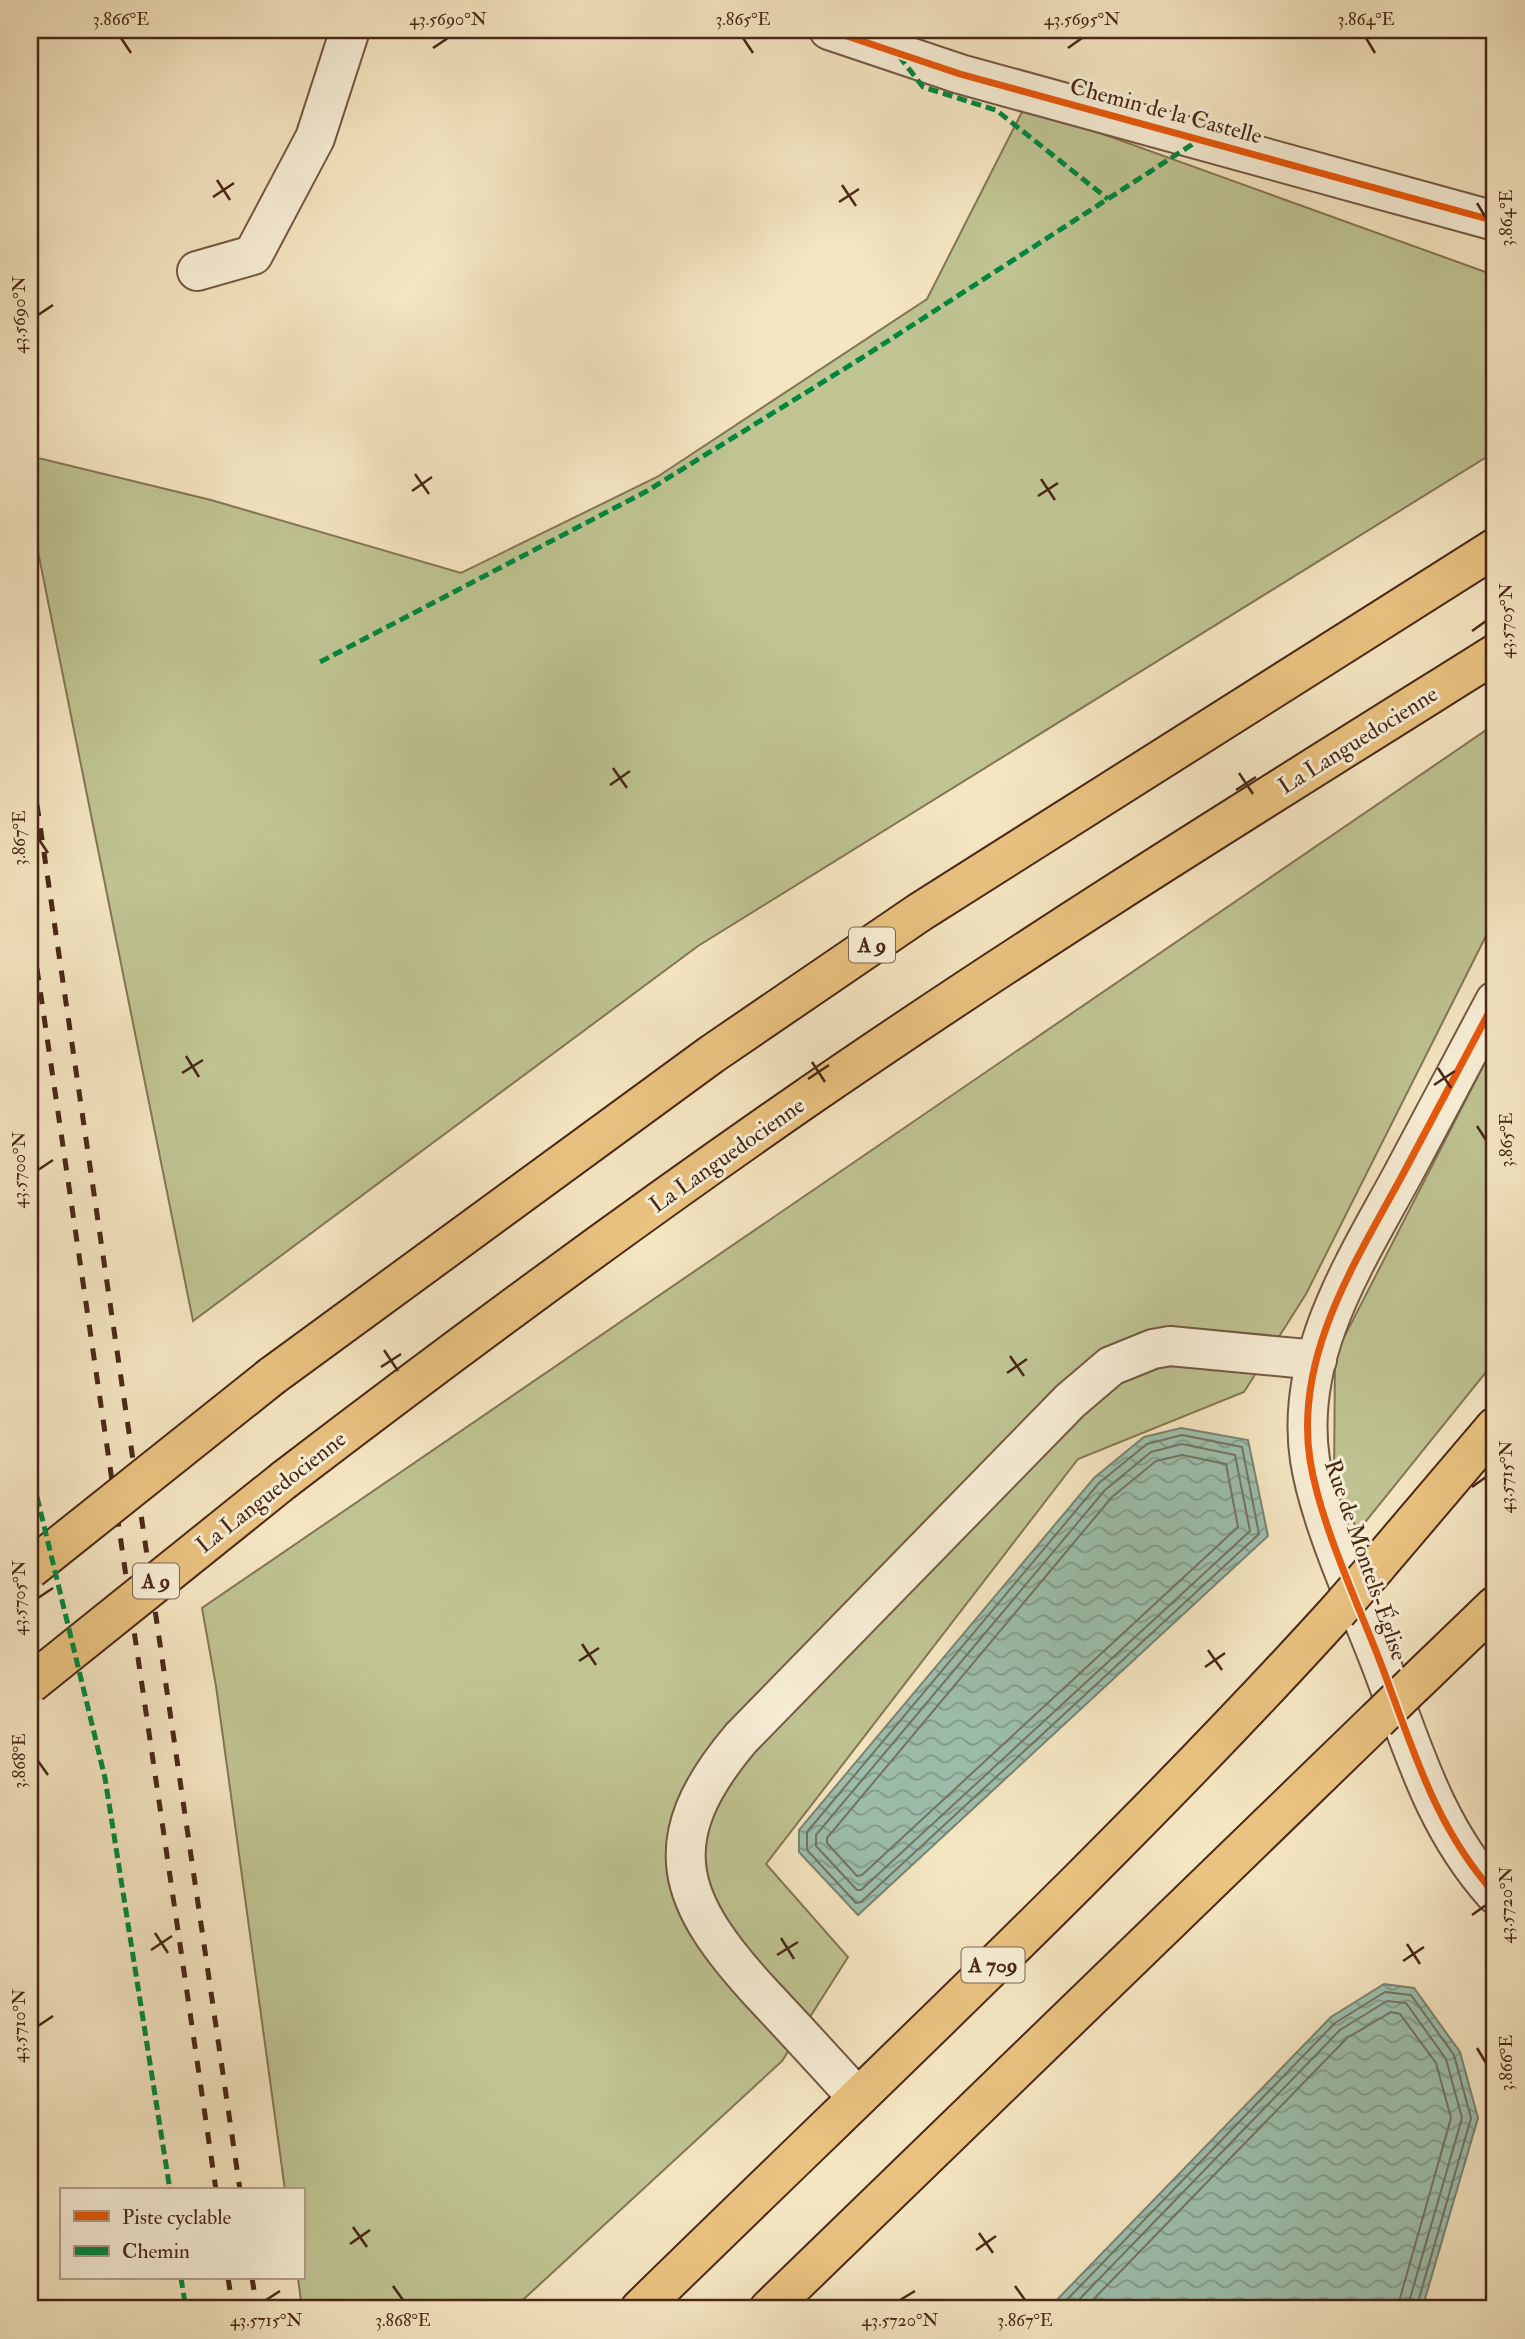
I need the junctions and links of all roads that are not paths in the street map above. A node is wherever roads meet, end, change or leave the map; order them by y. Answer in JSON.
{"nodes":[{"id":1,"x":350,"y":30,"type":"edge"},
{"id":2,"x":829,"y":30,"type":"edge"},
{"id":3,"x":1495,"y":221,"type":"edge"},
{"id":4,"x":197,"y":271,"type":"dead end"},
{"id":5,"x":1495,"y":548,"type":"edge"},
{"id":6,"x":1495,"y":654,"type":"edge"},
{"id":7,"x":1495,"y":1001,"type":"edge"},
{"id":8,"x":1317,"y":1360,"type":"junction"},
{"id":9,"x":1495,"y":1427,"type":"edge"},
{"id":10,"x":30,"y":1569,"type":"edge"},
{"id":11,"x":1495,"y":1606,"type":"edge"},
{"id":12,"x":30,"y":1685,"type":"edge"},
{"id":13,"x":1495,"y":1894,"type":"edge"},
{"id":14,"x":857,"y":2096,"type":"junction"},
{"id":15,"x":640,"y":2309,"type":"edge"},
{"id":16,"x":769,"y":2309,"type":"edge"}],
"edges":[{"from":1,"to":4,"type":"street"},
{"from":2,"to":3,"type":"street","name":"Chemin de la Castelle"},
{"from":5,"to":10,"type":"highway","number":"A 9","bridge":true},
{"from":6,"to":12,"type":"highway","name":"La Languedocienne","number":"A 9","bridge":true},
{"from":7,"to":8,"type":"street","name":"Rue de Montels-Église"},
{"from":8,"to":13,"type":"street","name":"Rue de Montels-Église"},
{"from":8,"to":14,"type":"street"},
{"from":9,"to":14,"type":"highway","number":"A 709","bridge":true},
{"from":11,"to":16,"type":"highway","bridge":true},
{"from":14,"to":15,"type":"highway","number":"A 709"}]}
